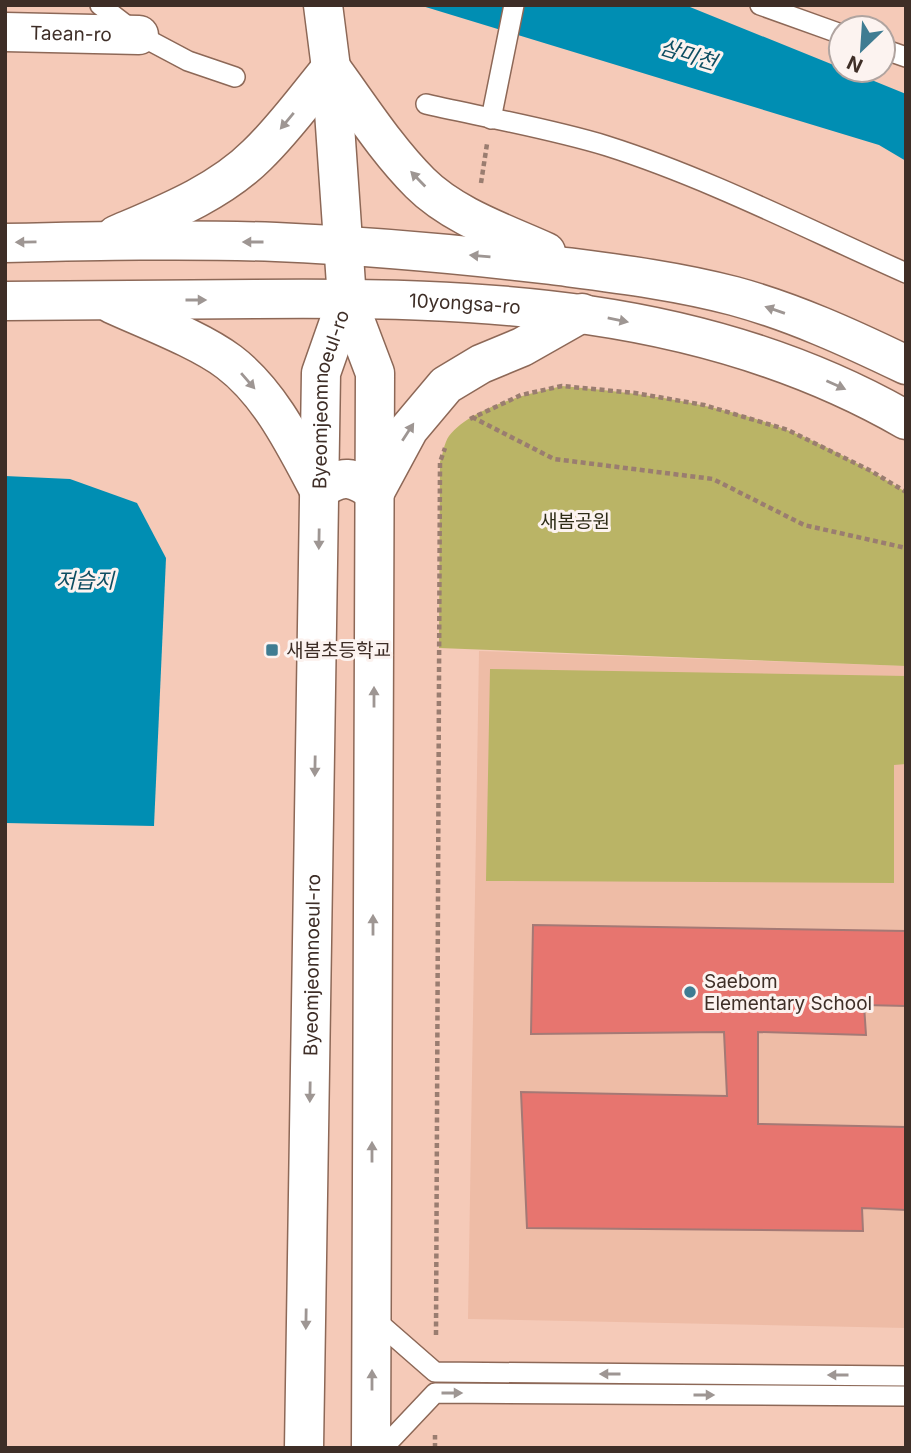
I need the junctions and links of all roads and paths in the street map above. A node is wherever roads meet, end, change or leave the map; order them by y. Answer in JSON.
{"nodes":[{"id":1,"x":100,"y":5,"type":"edge"},
{"id":2,"x":323,"y":5,"type":"edge"},
{"id":3,"x":514,"y":5,"type":"edge"},
{"id":4,"x":760,"y":5,"type":"edge"},
{"id":5,"x":827,"y":29,"type":"edge"},
{"id":6,"x":5,"y":32,"type":"edge"},
{"id":7,"x":139,"y":35,"type":"junction"},
{"id":8,"x":331,"y":68,"type":"junction"},
{"id":9,"x":235,"y":77,"type":"dead end"},
{"id":10,"x":426,"y":104,"type":"dead end"},
{"id":11,"x":491,"y":118,"type":"junction"},
{"id":12,"x":480,"y":194,"type":"dead end"},
{"id":13,"x":102,"y":241,"type":"junction"},
{"id":14,"x":5,"y":243,"type":"edge"},
{"id":15,"x":342,"y":246,"type":"junction"},
{"id":16,"x":568,"y":267,"type":"junction"},
{"id":17,"x":906,"y":273,"type":"edge"},
{"id":18,"x":347,"y":299,"type":"junction"},
{"id":19,"x":104,"y":300,"type":"junction"},
{"id":20,"x":5,"y":301,"type":"edge"},
{"id":21,"x":543,"y":309,"type":"junction"},
{"id":22,"x":582,"y":313,"type":"junction"},
{"id":23,"x":906,"y":365,"type":"edge"},
{"id":24,"x":472,"y":417,"type":"junction"},
{"id":25,"x":906,"y":420,"type":"edge"},
{"id":26,"x":464,"y":424,"type":"dead end"},
{"id":27,"x":448,"y":437,"type":"dead end"},
{"id":28,"x":319,"y":490,"type":"junction"},
{"id":29,"x":375,"y":492,"type":"junction"},
{"id":30,"x":906,"y":492,"type":"edge"},
{"id":31,"x":906,"y":548,"type":"edge"},
{"id":32,"x":372,"y":1317,"type":"junction"},
{"id":33,"x":435,"y":1372,"type":"junction"},
{"id":34,"x":906,"y":1376,"type":"edge"},
{"id":35,"x":435,"y":1393,"type":"junction"},
{"id":36,"x":906,"y":1396,"type":"edge"},
{"id":37,"x":304,"y":1448,"type":"edge"},
{"id":38,"x":371,"y":1448,"type":"edge"},
{"id":39,"x":383,"y":1448,"type":"edge"},
{"id":40,"x":435,"y":1448,"type":"edge"}],
"edges":[{"from":1,"to":7,"type":"lane"},
{"from":2,"to":8,"type":"street"},
{"from":3,"to":11,"type":"lane"},
{"from":4,"to":5,"type":"lane"},
{"from":6,"to":7,"type":"street","name":"Taean-ro"},
{"from":7,"to":9,"type":"lane"},
{"from":8,"to":13,"type":"street","one_way":true},
{"from":8,"to":15,"type":"street"},
{"from":16,"to":8,"type":"street","one_way":true},
{"from":10,"to":11,"type":"lane"},
{"from":11,"to":12,"type":"path"},
{"from":11,"to":17,"type":"lane"},
{"from":13,"to":14,"type":"street","one_way":true},
{"from":15,"to":13,"type":"street","one_way":true},
{"from":16,"to":15,"type":"street","one_way":true},
{"from":15,"to":18,"type":"street"},
{"from":16,"to":21,"type":"street"},
{"from":23,"to":16,"type":"street","one_way":true},
{"from":19,"to":18,"type":"street","name":"10yongsa-ro","one_way":true},
{"from":18,"to":21,"type":"street","name":"10yongsa-ro"},
{"from":18,"to":28,"type":"street","name":"Byeomjeomnoeul-ro"},
{"from":18,"to":29,"type":"street","name":"Byeomjeomnoeul-ro"},
{"from":19,"to":20,"type":"street","name":"10yongsa-ro"},
{"from":19,"to":28,"type":"street","one_way":true},
{"from":21,"to":22,"type":"street","name":"10yongsa-ro"},
{"from":22,"to":25,"type":"street","name":"10yongsa-ro","one_way":true},
{"from":29,"to":22,"type":"street","one_way":true},
{"from":24,"to":26,"type":"path"},
{"from":24,"to":30,"type":"path"},
{"from":24,"to":31,"type":"path"},
{"from":27,"to":33,"type":"path"},
{"from":28,"to":29,"type":"street"},
{"from":28,"to":37,"type":"street","name":"Byeomjeomnoeul-ro","one_way":true},
{"from":32,"to":29,"type":"street","name":"Byeomjeomnoeul-ro","one_way":true},
{"from":32,"to":33,"type":"lane"},
{"from":38,"to":32,"type":"street","name":"Byeomjeomnoeul-ro","one_way":true},
{"from":34,"to":33,"type":"lane","one_way":true},
{"from":35,"to":36,"type":"lane","one_way":true},
{"from":35,"to":39,"type":"lane"},
{"from":35,"to":40,"type":"path"}]}
